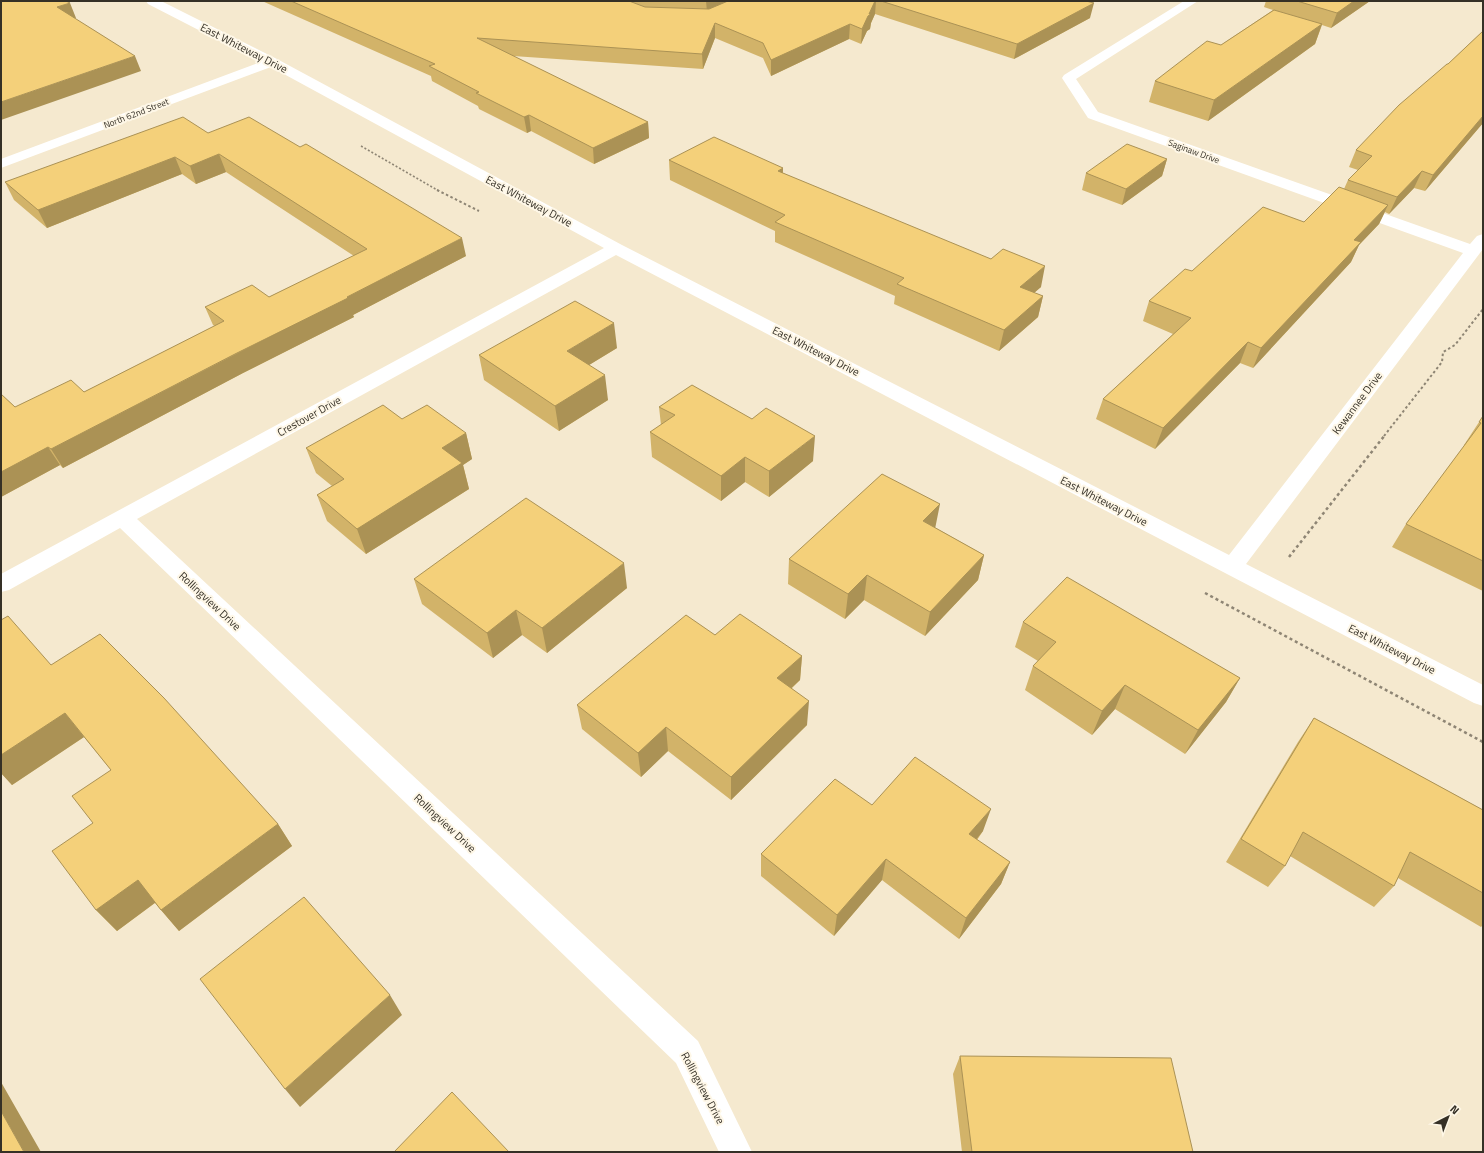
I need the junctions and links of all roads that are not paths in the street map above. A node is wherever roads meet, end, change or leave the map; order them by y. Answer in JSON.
{"nodes":[{"id":1,"x":152,"y":1,"type":"edge"},
{"id":2,"x":1192,"y":1,"type":"edge"},
{"id":3,"x":272,"y":62,"type":"junction"},
{"id":4,"x":1,"y":164,"type":"edge"},
{"id":5,"x":1478,"y":245,"type":"edge"},
{"id":6,"x":616,"y":248,"type":"junction"},
{"id":7,"x":122,"y":518,"type":"junction"},
{"id":8,"x":1232,"y":567,"type":"junction"},
{"id":9,"x":1,"y":584,"type":"edge"},
{"id":10,"x":1483,"y":696,"type":"edge"},
{"id":11,"x":736,"y":1152,"type":"edge"}],
"edges":[{"from":1,"to":3,"type":"street","name":"East Whiteway Drive"},
{"from":2,"to":5,"type":"street","name":"Saginaw Drive"},
{"from":3,"to":4,"type":"street","name":"North 62nd Street"},
{"from":3,"to":6,"type":"street","name":"East Whiteway Drive"},
{"from":5,"to":8,"type":"street","name":"Kewannee Drive"},
{"from":6,"to":7,"type":"street","name":"Crestover Drive"},
{"from":6,"to":8,"type":"street","name":"East Whiteway Drive"},
{"from":7,"to":9,"type":"street","name":"Crestover Drive"},
{"from":7,"to":11,"type":"street","name":"Rollingview Drive"},
{"from":8,"to":10,"type":"street","name":"East Whiteway Drive"}]}
